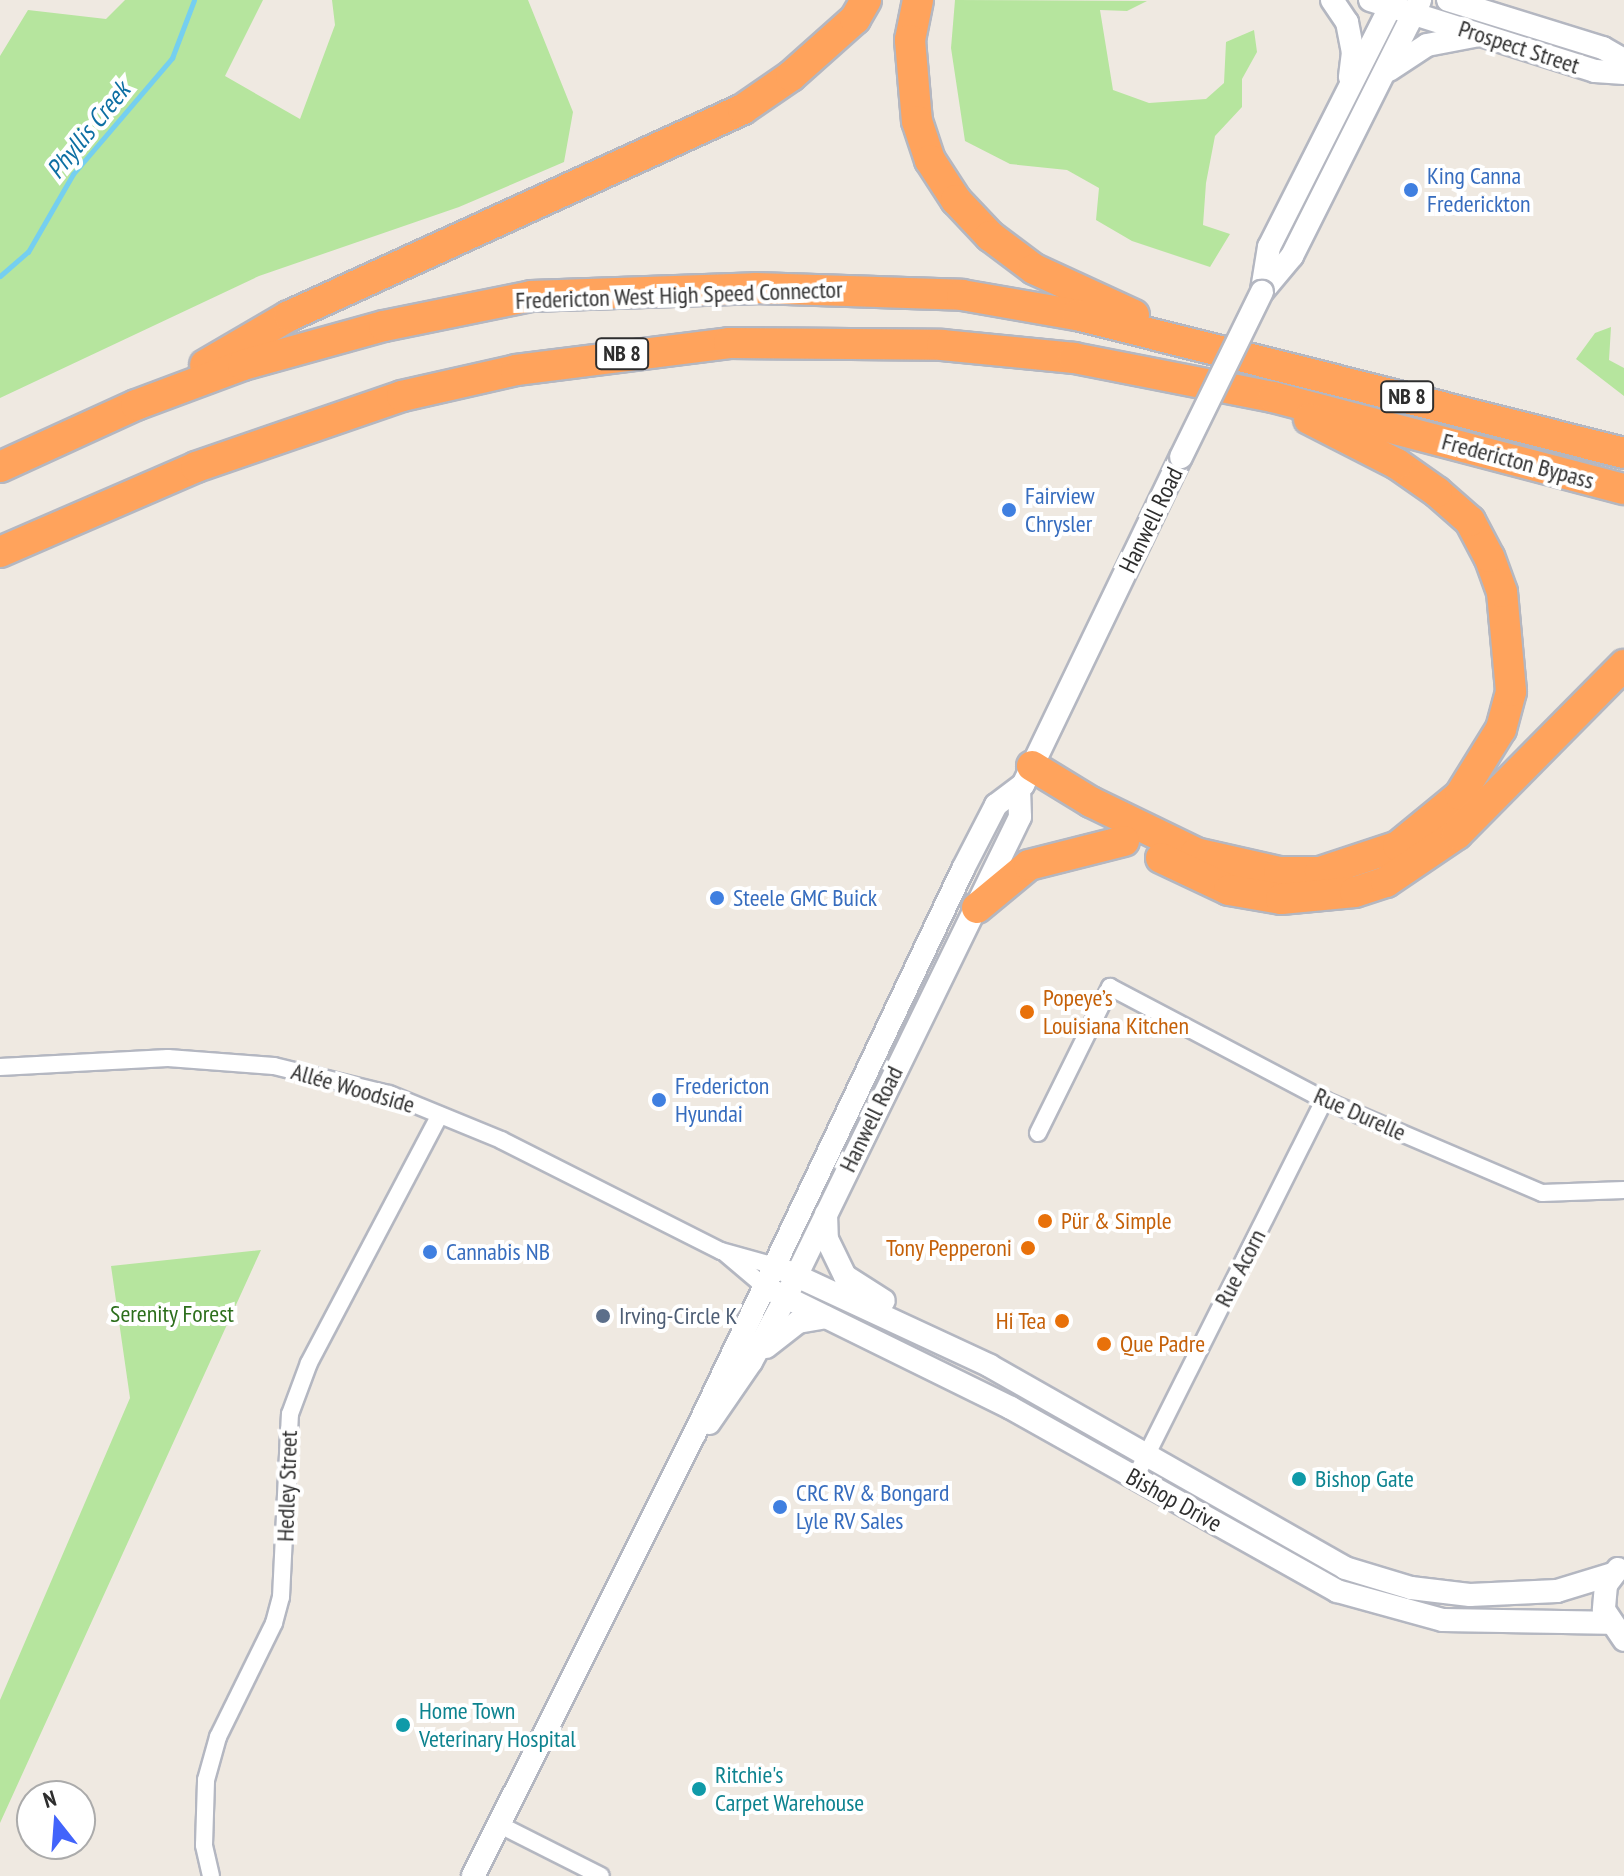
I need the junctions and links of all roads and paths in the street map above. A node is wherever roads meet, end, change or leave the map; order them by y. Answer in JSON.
{"nodes":[{"id":1,"x":866,"y":0,"type":"edge"},
{"id":2,"x":918,"y":0,"type":"edge"},
{"id":3,"x":1332,"y":0,"type":"edge"},
{"id":4,"x":1448,"y":0,"type":"edge"},
{"id":5,"x":1385,"y":2,"type":"edge"},
{"id":6,"x":1417,"y":7,"type":"edge"},
{"id":7,"x":1486,"y":7,"type":"edge"},
{"id":8,"x":1480,"y":36,"type":"junction"},
{"id":9,"x":1624,"y":60,"type":"edge"},
{"id":10,"x":1624,"y":73,"type":"edge"},
{"id":11,"x":1382,"y":76,"type":"junction"},
{"id":12,"x":1349,"y":86,"type":"junction"},
{"id":13,"x":1262,"y":292,"type":"junction"},
{"id":14,"x":1190,"y":341,"type":"junction"},
{"id":15,"x":1273,"y":397,"type":"junction"},
{"id":16,"x":136,"y":405,"type":"junction"},
{"id":17,"x":1624,"y":453,"type":"edge"},
{"id":18,"x":0,"y":467,"type":"edge"},
{"id":19,"x":1624,"y":489,"type":"edge"},
{"id":20,"x":0,"y":552,"type":"edge"},
{"id":21,"x":1624,"y":665,"type":"edge"},
{"id":22,"x":1025,"y":781,"type":"junction"},
{"id":23,"x":1124,"y":841,"type":"junction"},
{"id":24,"x":977,"y":908,"type":"junction"},
{"id":25,"x":0,"y":1067,"type":"edge"},
{"id":26,"x":1324,"y":1100,"type":"junction"},
{"id":27,"x":440,"y":1115,"type":"junction"},
{"id":28,"x":1038,"y":1133,"type":"dead end"},
{"id":29,"x":1624,"y":1190,"type":"edge"},
{"id":30,"x":826,"y":1212,"type":"junction"},
{"id":31,"x":721,"y":1251,"type":"junction"},
{"id":32,"x":775,"y":1266,"type":"junction"},
{"id":33,"x":796,"y":1276,"type":"junction"},
{"id":34,"x":776,"y":1292,"type":"junction"},
{"id":35,"x":826,"y":1317,"type":"junction"},
{"id":36,"x":751,"y":1362,"type":"junction"},
{"id":37,"x":990,"y":1366,"type":"junction"},
{"id":38,"x":695,"y":1433,"type":"junction"},
{"id":39,"x":1146,"y":1454,"type":"junction"},
{"id":40,"x":1135,"y":1478,"type":"junction"},
{"id":41,"x":1619,"y":1569,"type":"edge"},
{"id":42,"x":1607,"y":1623,"type":"junction"},
{"id":43,"x":1624,"y":1640,"type":"edge"},
{"id":44,"x":498,"y":1824,"type":"junction"},
{"id":45,"x":211,"y":1876,"type":"edge"},
{"id":46,"x":473,"y":1876,"type":"edge"},
{"id":47,"x":601,"y":1876,"type":"edge"}],
"edges":[{"from":1,"to":16,"type":"highway"},
{"from":2,"to":14,"type":"highway"},
{"from":3,"to":12,"type":"main road"},
{"from":4,"to":7,"type":"main road","name":"Prospect Street"},
{"from":5,"to":6,"type":"main road","name":"Prospect Street"},
{"from":5,"to":12,"type":"main road","name":"Hanwell Road"},
{"from":6,"to":8,"type":"main road","name":"Prospect Street"},
{"from":6,"to":11,"type":"main road","name":"Hanwell Road"},
{"from":7,"to":9,"type":"main road","name":"Prospect Street"},
{"from":8,"to":10,"type":"main road","name":"Prospect Street"},
{"from":8,"to":11,"type":"main road"},
{"from":11,"to":13,"type":"main road","name":"Hanwell Road"},
{"from":12,"to":13,"type":"main road","name":"Hanwell Road"},
{"from":13,"to":22,"type":"main road","name":"Hanwell Road","bridge":true},
{"from":14,"to":16,"type":"highway","name":"Fredericton West High Speed Connector","number":"NB 8"},
{"from":14,"to":17,"type":"highway","name":"Fredericton Bypass","number":"NB 8"},
{"from":15,"to":19,"type":"highway","name":"Fredericton Bypass","number":"NB 8"},
{"from":15,"to":20,"type":"highway","name":"Fredericton West High Speed Connector","number":"NB 8"},
{"from":15,"to":22,"type":"highway"},
{"from":16,"to":18,"type":"highway","name":"Fredericton West High Speed Connector","number":"NB 8"},
{"from":21,"to":23,"type":"highway"},
{"from":22,"to":23,"type":"highway"},
{"from":22,"to":24,"type":"main road","name":"Hanwell Road"},
{"from":22,"to":32,"type":"main road","name":"Hanwell Road"},
{"from":23,"to":24,"type":"highway"},
{"from":24,"to":30,"type":"main road","name":"Hanwell Road"},
{"from":25,"to":27,"type":"street","name":"Allée Woodside"},
{"from":26,"to":28,"type":"street","name":"Rue Durelle"},
{"from":26,"to":29,"type":"street","name":"Rue Durelle"},
{"from":26,"to":39,"type":"street","name":"Rue Acorn"},
{"from":27,"to":31,"type":"street","name":"Allée Woodside"},
{"from":27,"to":45,"type":"street","name":"Hedley Street"},
{"from":30,"to":33,"type":"main road","name":"Hanwell Road"},
{"from":30,"to":37,"type":"main road"},
{"from":31,"to":32,"type":"street"},
{"from":31,"to":34,"type":"street"},
{"from":32,"to":33,"type":"main road","name":"Bishop Drive"},
{"from":32,"to":34,"type":"main road","name":"Hanwell Road"},
{"from":33,"to":34,"type":"main road","name":"Hanwell Road"},
{"from":33,"to":37,"type":"main road","name":"Bishop Drive"},
{"from":34,"to":35,"type":"main road","name":"Bishop Drive"},
{"from":34,"to":36,"type":"main road","name":"Hanwell Road"},
{"from":34,"to":38,"type":"main road","name":"Hanwell Road"},
{"from":35,"to":36,"type":"main road"},
{"from":35,"to":40,"type":"main road","name":"Bishop Drive"},
{"from":36,"to":38,"type":"main road","name":"Hanwell Road"},
{"from":37,"to":39,"type":"main road","name":"Bishop Drive"},
{"from":38,"to":44,"type":"main road","name":"Hanwell Road"},
{"from":39,"to":40,"type":"street","name":"Rue Acorn"},
{"from":39,"to":41,"type":"main road","name":"Bishop Drive"},
{"from":40,"to":42,"type":"main road","name":"Bishop Drive"},
{"from":41,"to":42,"type":"main road"},
{"from":42,"to":43,"type":"main road"},
{"from":44,"to":46,"type":"main road","name":"Hanwell Road"},
{"from":44,"to":47,"type":"street"}]}
